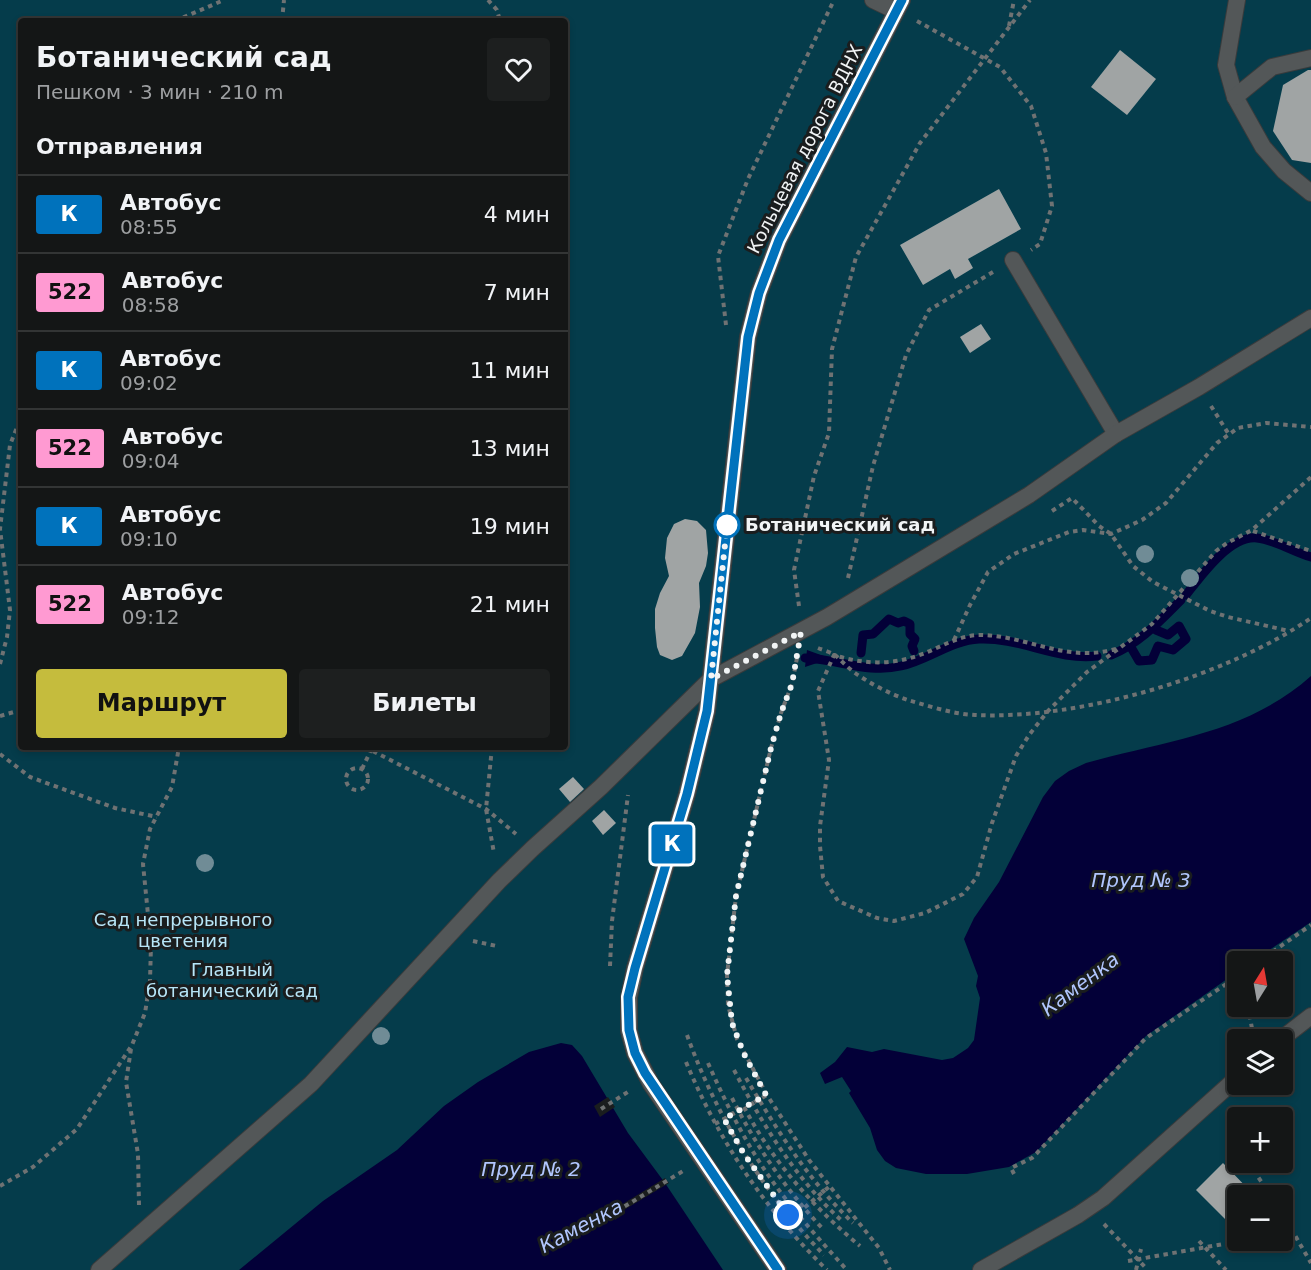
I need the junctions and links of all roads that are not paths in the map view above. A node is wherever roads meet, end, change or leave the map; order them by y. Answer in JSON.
{"nodes":[{"id":1,"x":873,"y":0,"type":"edge"},
{"id":2,"x":1237,"y":0,"type":"edge"},
{"id":3,"x":899,"y":6,"type":"edge"},
{"id":4,"x":1311,"y":58,"type":"edge"},
{"id":5,"x":1235,"y":96,"type":"junction"},
{"id":6,"x":1311,"y":193,"type":"edge"},
{"id":7,"x":1013,"y":260,"type":"road end"},
{"id":8,"x":1311,"y":318,"type":"edge"},
{"id":9,"x":1116,"y":434,"type":"junction"},
{"id":10,"x":711,"y":679,"type":"junction"},
{"id":11,"x":1311,"y":1016,"type":"edge"},
{"id":12,"x":1293,"y":1030,"type":"edge"},
{"id":13,"x":1227,"y":1087,"type":"edge"},
{"id":14,"x":99,"y":1270,"type":"edge"},
{"id":15,"x":778,"y":1270,"type":"edge"},
{"id":16,"x":981,"y":1270,"type":"edge"}],
"edges":[{"from":1,"to":3,"type":"street"},
{"from":2,"to":5,"type":"street"},
{"from":3,"to":10,"type":"street","name":"Кольцевая дорога ВДНХ"},
{"from":4,"to":5,"type":"street"},
{"from":5,"to":6,"type":"street"},
{"from":7,"to":9,"type":"street"},
{"from":8,"to":9,"type":"street"},
{"from":9,"to":10,"type":"street"},
{"from":10,"to":14,"type":"street"},
{"from":10,"to":15,"type":"street","name":"Кольцевая дорога ВДНХ"},
{"from":11,"to":12,"type":"street"},
{"from":13,"to":16,"type":"street"}]}
